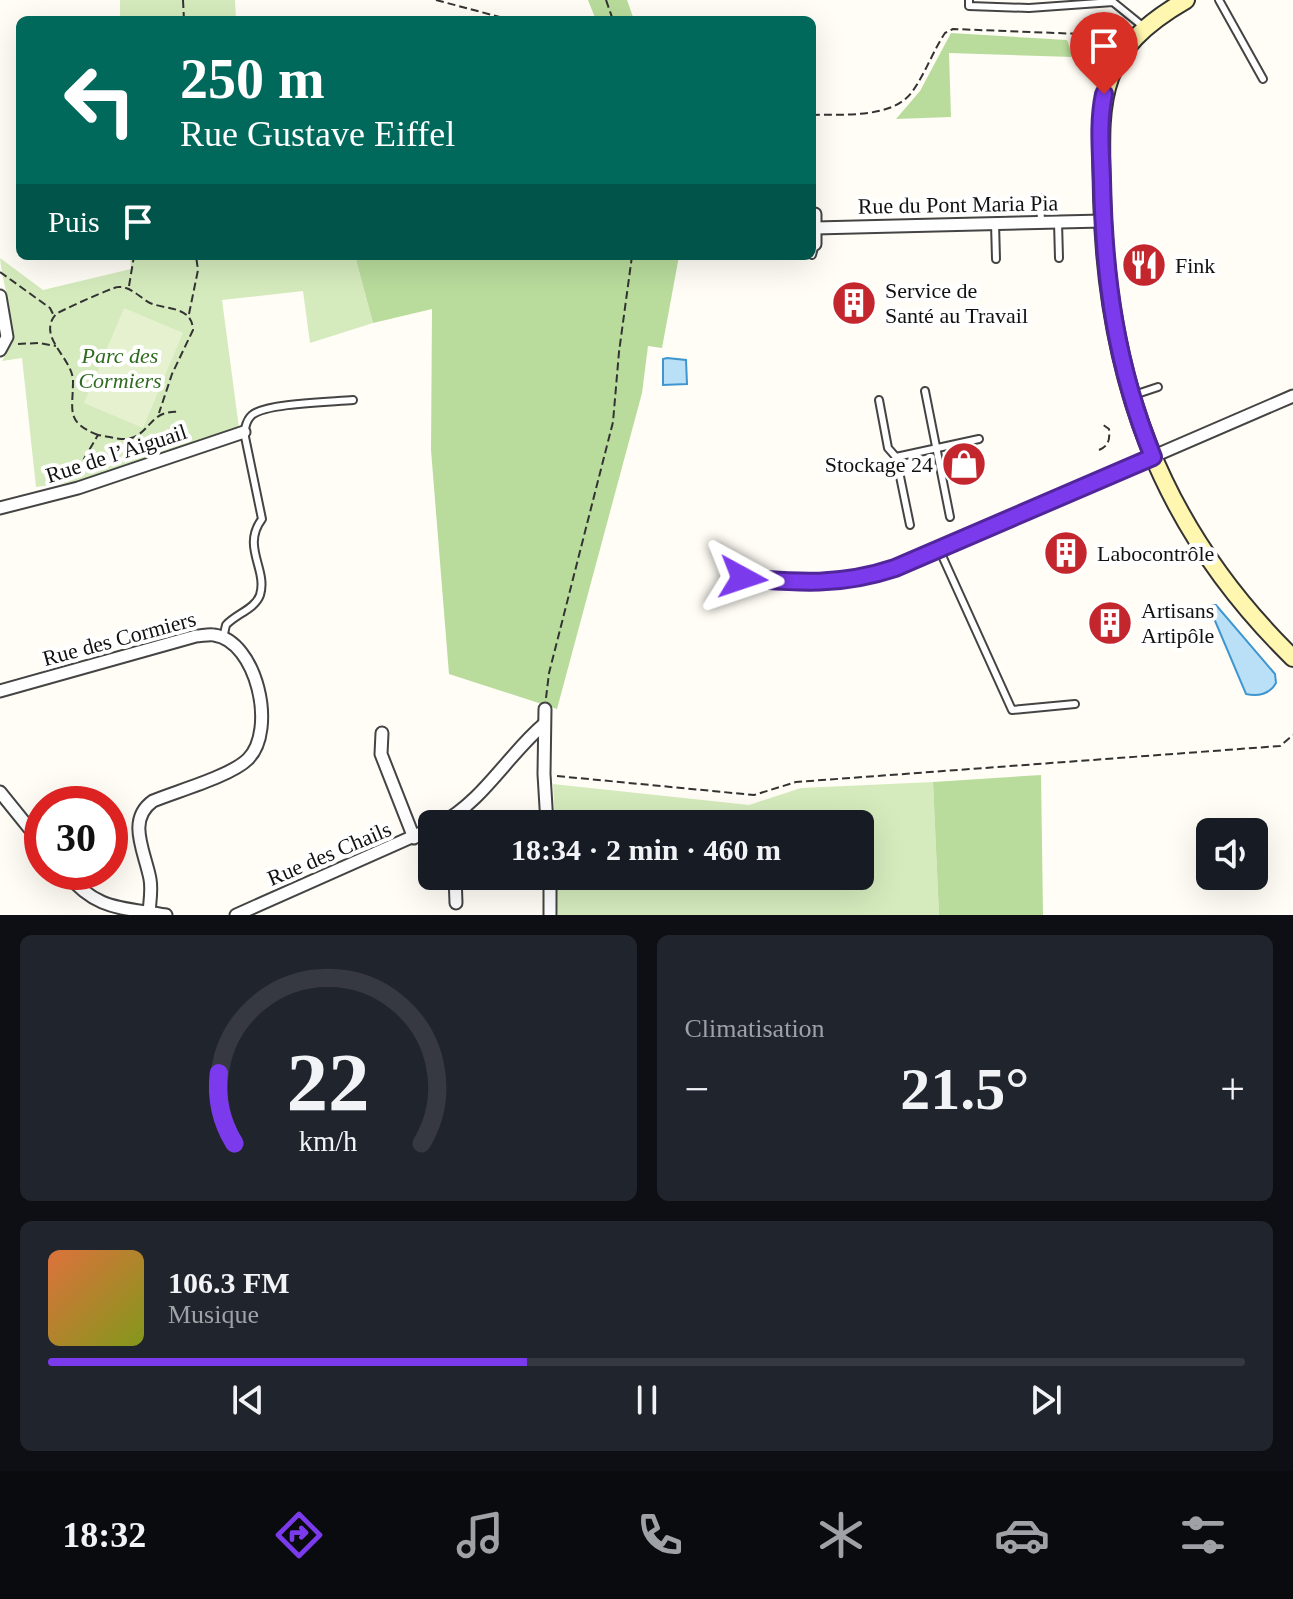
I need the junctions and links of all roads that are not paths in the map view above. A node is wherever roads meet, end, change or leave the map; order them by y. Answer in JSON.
{"nodes":[{"id":1,"x":969,"y":0,"type":"edge"},
{"id":2,"x":1186,"y":0,"type":"edge"},
{"id":3,"x":1219,"y":0,"type":"edge"},
{"id":4,"x":1145,"y":28,"type":"junction"},
{"id":5,"x":1263,"y":79,"type":"dead end"},
{"id":6,"x":1040,"y":198,"type":"dead end"},
{"id":7,"x":1103,"y":221,"type":"junction"},
{"id":8,"x":1041,"y":222,"type":"junction"},
{"id":9,"x":1058,"y":222,"type":"junction"},
{"id":10,"x":995,"y":223,"type":"junction"},
{"id":11,"x":816,"y":228,"type":"edge"},
{"id":12,"x":1059,"y":258,"type":"dead end"},
{"id":13,"x":996,"y":259,"type":"dead end"},
{"id":14,"x":1,"y":300,"type":"edge"},
{"id":15,"x":2,"y":348,"type":"edge"},
{"id":16,"x":1158,"y":387,"type":"dead end"},
{"id":17,"x":925,"y":391,"type":"dead end"},
{"id":18,"x":1131,"y":396,"type":"junction"},
{"id":19,"x":1293,"y":396,"type":"edge"},
{"id":20,"x":353,"y":400,"type":"dead end"},
{"id":21,"x":879,"y":400,"type":"dead end"},
{"id":22,"x":244,"y":432,"type":"junction"},
{"id":23,"x":979,"y":439,"type":"dead end"},
{"id":24,"x":936,"y":448,"type":"junction"},
{"id":25,"x":896,"y":457,"type":"junction"},
{"id":26,"x":1153,"y":457,"type":"junction"},
{"id":27,"x":0,"y":508,"type":"edge"},
{"id":28,"x":950,"y":517,"type":"dead end"},
{"id":29,"x":910,"y":525,"type":"dead end"},
{"id":30,"x":939,"y":549,"type":"junction"},
{"id":31,"x":743,"y":578,"type":"dead end"},
{"id":32,"x":223,"y":638,"type":"junction"},
{"id":33,"x":1293,"y":658,"type":"edge"},
{"id":34,"x":0,"y":691,"type":"edge"},
{"id":35,"x":1075,"y":704,"type":"dead end"},
{"id":36,"x":545,"y":709,"type":"road end"},
{"id":37,"x":543,"y":725,"type":"junction"},
{"id":38,"x":382,"y":733,"type":"dead end"},
{"id":39,"x":0,"y":792,"type":"edge"},
{"id":40,"x":460,"y":810,"type":"edge"},
{"id":41,"x":546,"y":810,"type":"edge"},
{"id":42,"x":24,"y":822,"type":"edge"},
{"id":43,"x":418,"y":836,"type":"edge"},
{"id":44,"x":414,"y":838,"type":"junction"},
{"id":45,"x":81,"y":890,"type":"edge"},
{"id":46,"x":456,"y":890,"type":"edge"},
{"id":47,"x":550,"y":890,"type":"edge"},
{"id":48,"x":456,"y":903,"type":"dead end"},
{"id":49,"x":257,"y":910,"type":"edge"},
{"id":50,"x":149,"y":912,"type":"junction"},
{"id":51,"x":239,"y":914,"type":"edge"},
{"id":52,"x":166,"y":915,"type":"edge"},
{"id":53,"x":550,"y":915,"type":"edge"}],
"edges":[{"from":1,"to":4,"type":"lane"},
{"from":2,"to":4,"type":"street"},
{"from":3,"to":5,"type":"lane"},
{"from":4,"to":7,"type":"street"},
{"from":6,"to":8,"type":"lane"},
{"from":7,"to":9,"type":"street","name":"Rue du Pont Maria Pia"},
{"from":7,"to":18,"type":"street"},
{"from":8,"to":9,"type":"street","name":"Rue du Pont Maria Pia"},
{"from":8,"to":10,"type":"street","name":"Rue du Pont Maria Pia"},
{"from":9,"to":12,"type":"lane"},
{"from":10,"to":11,"type":"street","name":"Rue du Pont Maria Pia"},
{"from":10,"to":13,"type":"lane"},
{"from":14,"to":15,"type":"street"},
{"from":16,"to":18,"type":"lane"},
{"from":17,"to":24,"type":"lane"},
{"from":18,"to":26,"type":"street"},
{"from":19,"to":26,"type":"street"},
{"from":20,"to":22,"type":"lane"},
{"from":21,"to":25,"type":"lane"},
{"from":22,"to":27,"type":"street","name":"Rue de l’Aiguail"},
{"from":22,"to":32,"type":"lane"},
{"from":23,"to":24,"type":"lane"},
{"from":24,"to":25,"type":"lane"},
{"from":24,"to":28,"type":"lane"},
{"from":25,"to":29,"type":"lane"},
{"from":26,"to":30,"type":"street"},
{"from":26,"to":33,"type":"street"},
{"from":30,"to":31,"type":"street"},
{"from":30,"to":35,"type":"lane"},
{"from":32,"to":34,"type":"street","name":"Rue des Cormiers"},
{"from":32,"to":50,"type":"street","name":"Rue des Cormiers"},
{"from":36,"to":37,"type":"street"},
{"from":37,"to":40,"type":"street"},
{"from":37,"to":41,"type":"street"},
{"from":38,"to":44,"type":"street"},
{"from":39,"to":42,"type":"street"},
{"from":43,"to":44,"type":"street","name":"Rue des Chails"},
{"from":44,"to":49,"type":"street","name":"Rue des Chails"},
{"from":45,"to":50,"type":"street"},
{"from":46,"to":48,"type":"street"},
{"from":47,"to":53,"type":"street"},
{"from":49,"to":51,"type":"street","name":"Rue des Chails"},
{"from":50,"to":52,"type":"street"}]}
